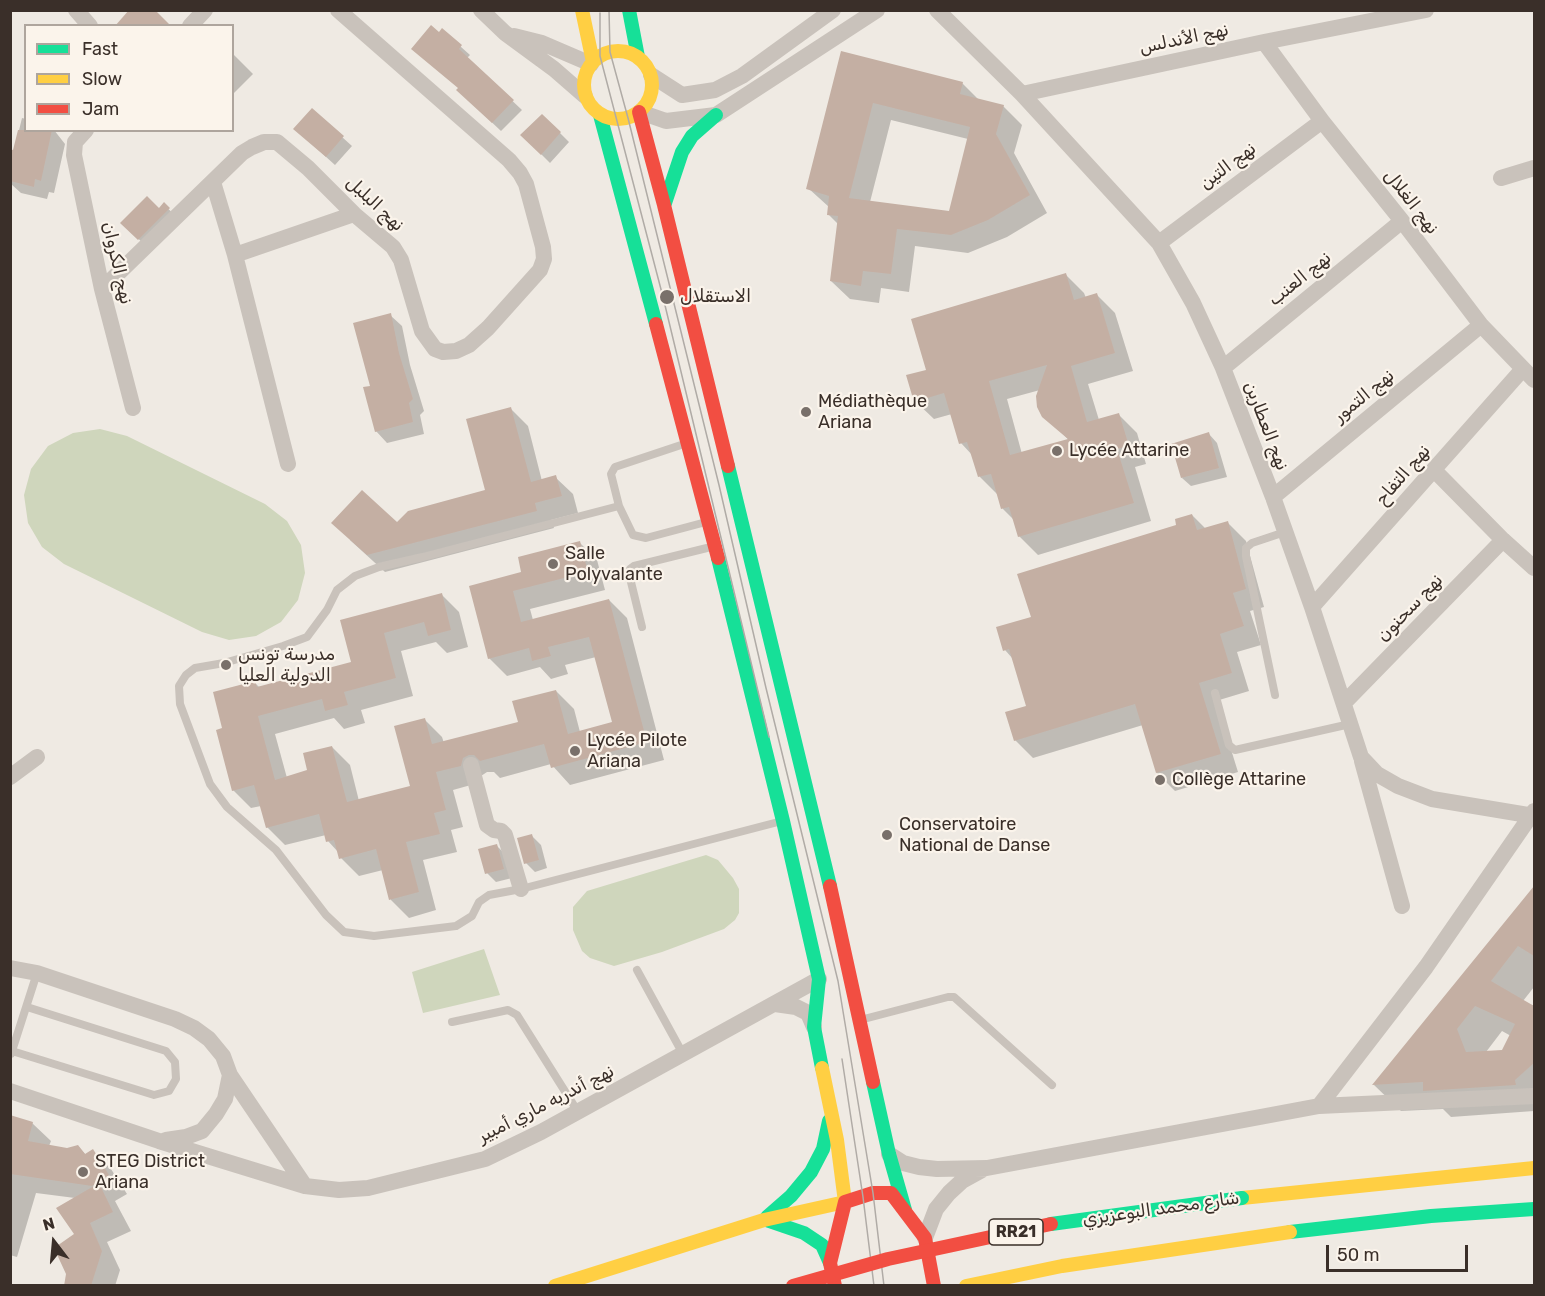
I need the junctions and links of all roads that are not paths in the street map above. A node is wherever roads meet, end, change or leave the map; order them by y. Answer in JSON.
{"nodes":[{"id":1,"x":76,"y":10,"type":"edge"},
{"id":2,"x":205,"y":10,"type":"edge"},
{"id":3,"x":338,"y":10,"type":"edge"},
{"id":4,"x":481,"y":10,"type":"edge"},
{"id":5,"x":582,"y":10,"type":"edge"},
{"id":6,"x":629,"y":10,"type":"edge"},
{"id":7,"x":833,"y":10,"type":"edge"},
{"id":8,"x":877,"y":10,"type":"edge"},
{"id":9,"x":937,"y":10,"type":"edge"},
{"id":10,"x":1426,"y":10,"type":"edge"},
{"id":11,"x":88,"y":24,"type":"edge"},
{"id":12,"x":192,"y":24,"type":"edge"},
{"id":13,"x":505,"y":33,"type":"junction"},
{"id":14,"x":1264,"y":42,"type":"junction"},
{"id":15,"x":638,"y":57,"type":"junction"},
{"id":16,"x":592,"y":63,"type":"junction"},
{"id":17,"x":651,"y":75,"type":"junction"},
{"id":18,"x":1022,"y":94,"type":"junction"},
{"id":19,"x":585,"y":96,"type":"junction"},
{"id":20,"x":640,"y":112,"type":"junction"},
{"id":21,"x":600,"y":115,"type":"junction"},
{"id":22,"x":716,"y":115,"type":"junction"},
{"id":23,"x":1322,"y":121,"type":"junction"},
{"id":24,"x":84,"y":132,"type":"edge"},
{"id":25,"x":1534,"y":168,"type":"edge"},
{"id":26,"x":1501,"y":178,"type":"dead end"},
{"id":27,"x":213,"y":182,"type":"junction"},
{"id":28,"x":664,"y":205,"type":"junction"},
{"id":29,"x":354,"y":214,"type":"junction"},
{"id":30,"x":1402,"y":221,"type":"junction"},
{"id":31,"x":1159,"y":243,"type":"junction"},
{"id":32,"x":235,"y":255,"type":"junction"},
{"id":33,"x":102,"y":289,"type":"junction"},
{"id":34,"x":1481,"y":325,"type":"junction"},
{"id":35,"x":1222,"y":368,"type":"junction"},
{"id":36,"x":1528,"y":375,"type":"edge"},
{"id":37,"x":133,"y":408,"type":"dead end"},
{"id":38,"x":688,"y":443,"type":"junction"},
{"id":39,"x":288,"y":464,"type":"dead end"},
{"id":40,"x":1434,"y":470,"type":"junction"},
{"id":41,"x":1273,"y":497,"type":"junction"},
{"id":42,"x":619,"y":506,"type":"junction"},
{"id":43,"x":710,"y":521,"type":"junction"},
{"id":44,"x":1285,"y":532,"type":"junction"},
{"id":45,"x":1503,"y":540,"type":"junction"},
{"id":46,"x":716,"y":546,"type":"junction"},
{"id":47,"x":1534,"y":568,"type":"edge"},
{"id":48,"x":1312,"y":607,"type":"junction"},
{"id":49,"x":642,"y":627,"type":"dead end"},
{"id":50,"x":1215,"y":693,"type":"dead end"},
{"id":51,"x":1275,"y":695,"type":"dead end"},
{"id":52,"x":1344,"y":703,"type":"junction"},
{"id":53,"x":1350,"y":724,"type":"junction"},
{"id":54,"x":1361,"y":757,"type":"junction"},
{"id":55,"x":37,"y":758,"type":"dead end"},
{"id":56,"x":471,"y":765,"type":"dead end"},
{"id":57,"x":10,"y":777,"type":"edge"},
{"id":58,"x":1533,"y":814,"type":"edge"},
{"id":59,"x":783,"y":821,"type":"junction"},
{"id":60,"x":520,"y":889,"type":"junction"},
{"id":61,"x":1402,"y":906,"type":"dead end"},
{"id":62,"x":10,"y":968,"type":"edge"},
{"id":63,"x":637,"y":970,"type":"dead end"},
{"id":64,"x":37,"y":973,"type":"junction"},
{"id":65,"x":819,"y":979,"type":"junction"},
{"id":66,"x":775,"y":1004,"type":"junction"},
{"id":67,"x":27,"y":1007,"type":"junction"},
{"id":68,"x":860,"y":1020,"type":"junction"},
{"id":69,"x":452,"y":1022,"type":"dead end"},
{"id":70,"x":814,"y":1027,"type":"junction"},
{"id":71,"x":11,"y":1053,"type":"edge"},
{"id":72,"x":683,"y":1054,"type":"junction"},
{"id":73,"x":230,"y":1076,"type":"junction"},
{"id":74,"x":1052,"y":1085,"type":"dead end"},
{"id":75,"x":10,"y":1091,"type":"edge"},
{"id":76,"x":828,"y":1096,"type":"junction"},
{"id":77,"x":1534,"y":1096,"type":"edge"},
{"id":78,"x":1319,"y":1106,"type":"junction"},
{"id":79,"x":578,"y":1112,"type":"junction"},
{"id":80,"x":159,"y":1141,"type":"junction"},
{"id":81,"x":890,"y":1154,"type":"junction"},
{"id":82,"x":987,"y":1168,"type":"junction"},
{"id":83,"x":1534,"y":1168,"type":"edge"},
{"id":84,"x":304,"y":1186,"type":"junction"},
{"id":85,"x":845,"y":1202,"type":"junction"},
{"id":86,"x":1534,"y":1209,"type":"edge"},
{"id":87,"x":905,"y":1210,"type":"junction"},
{"id":88,"x":764,"y":1220,"type":"junction"},
{"id":89,"x":925,"y":1238,"type":"junction"},
{"id":90,"x":830,"y":1263,"type":"junction"},
{"id":91,"x":555,"y":1286,"type":"edge"},
{"id":92,"x":794,"y":1286,"type":"edge"},
{"id":93,"x":835,"y":1286,"type":"edge"},
{"id":94,"x":934,"y":1286,"type":"edge"},
{"id":95,"x":966,"y":1286,"type":"edge"}],
"edges":[{"from":1,"to":11,"type":"street"},
{"from":2,"to":12,"type":"street"},
{"from":3,"to":29,"type":"street","name":"نهج البلبل"},
{"from":4,"to":13,"type":"street"},
{"from":5,"to":16,"type":"main road"},
{"from":6,"to":15,"type":"main road"},
{"from":7,"to":17,"type":"street"},
{"from":8,"to":22,"type":"street"},
{"from":9,"to":18,"type":"street","name":"نهج العطارين"},
{"from":10,"to":14,"type":"street","name":"نهج الأندلس"},
{"from":13,"to":16,"type":"street"},
{"from":13,"to":19,"type":"street"},
{"from":14,"to":18,"type":"street","name":"نهج الأندلس"},
{"from":14,"to":23,"type":"street","name":"نهج الغلال"},
{"from":15,"to":16,"type":"main road"},
{"from":15,"to":17,"type":"main road"},
{"from":16,"to":19,"type":"main road"},
{"from":17,"to":20,"type":"main road"},
{"from":18,"to":31,"type":"street","name":"نهج العطارين"},
{"from":19,"to":21,"type":"main road"},
{"from":20,"to":21,"type":"main road"},
{"from":20,"to":22,"type":"street"},
{"from":20,"to":28,"type":"main road"},
{"from":21,"to":38,"type":"main road"},
{"from":22,"to":28,"type":"main road"},
{"from":23,"to":30,"type":"street","name":"نهج الغلال"},
{"from":23,"to":31,"type":"street","name":"نهج التين"},
{"from":24,"to":33,"type":"street","name":"نهج الكروان"},
{"from":25,"to":26,"type":"street"},
{"from":27,"to":29,"type":"street","name":"نهج البلبل"},
{"from":27,"to":32,"type":"street"},
{"from":27,"to":33,"type":"street","name":"نهج البلبل"},
{"from":28,"to":68,"type":"main road"},
{"from":29,"to":32,"type":"street"},
{"from":30,"to":34,"type":"street","name":"نهج الغلال"},
{"from":30,"to":35,"type":"street","name":"نهج العنب"},
{"from":31,"to":35,"type":"street","name":"نهج العطارين"},
{"from":32,"to":39,"type":"street"},
{"from":33,"to":37,"type":"street","name":"نهج الكروان"},
{"from":34,"to":36,"type":"street","name":"نهج الغلال"},
{"from":34,"to":41,"type":"street","name":"نهج التمور"},
{"from":35,"to":41,"type":"street","name":"نهج العطارين"},
{"from":36,"to":40,"type":"street","name":"نهج التفاح"},
{"from":38,"to":42,"type":"lane"},
{"from":38,"to":43,"type":"main road"},
{"from":40,"to":45,"type":"street"},
{"from":40,"to":48,"type":"street","name":"نهج التفاح"},
{"from":41,"to":44,"type":"street","name":"نهج العطارين"},
{"from":42,"to":43,"type":"lane"},
{"from":42,"to":60,"type":"lane"},
{"from":43,"to":46,"type":"main road"},
{"from":44,"to":48,"type":"street","name":"نهج العطارين"},
{"from":44,"to":51,"type":"lane"},
{"from":45,"to":47,"type":"street"},
{"from":45,"to":52,"type":"street","name":"نهج سحنون"},
{"from":46,"to":49,"type":"lane"},
{"from":46,"to":59,"type":"main road"},
{"from":48,"to":52,"type":"street","name":"نهج العطارين"},
{"from":50,"to":53,"type":"lane"},
{"from":52,"to":53,"type":"street","name":"نهج العطارين"},
{"from":53,"to":54,"type":"street","name":"نهج العطارين"},
{"from":54,"to":58,"type":"street","name":"نهج العطارين"},
{"from":54,"to":61,"type":"street"},
{"from":55,"to":57,"type":"street"},
{"from":56,"to":60,"type":"street"},
{"from":58,"to":78,"type":"street"},
{"from":59,"to":60,"type":"lane"},
{"from":59,"to":65,"type":"main road"},
{"from":62,"to":64,"type":"street"},
{"from":63,"to":72,"type":"lane"},
{"from":64,"to":67,"type":"lane"},
{"from":64,"to":73,"type":"street"},
{"from":65,"to":66,"type":"street","name":"نهج أندريه ماري أمبير"},
{"from":65,"to":70,"type":"main road"},
{"from":66,"to":70,"type":"street"},
{"from":66,"to":72,"type":"street","name":"نهج أندريه ماري أمبير"},
{"from":67,"to":71,"type":"lane"},
{"from":67,"to":71,"type":"lane"},
{"from":68,"to":74,"type":"lane"},
{"from":68,"to":81,"type":"main road"},
{"from":69,"to":79,"type":"lane"},
{"from":70,"to":76,"type":"main road"},
{"from":72,"to":79,"type":"street","name":"نهج أندريه ماري أمبير"},
{"from":73,"to":80,"type":"street"},
{"from":73,"to":84,"type":"street"},
{"from":75,"to":80,"type":"street","name":"نهج أندريه ماري أمبير"},
{"from":76,"to":85,"type":"main road"},
{"from":76,"to":88,"type":"main road"},
{"from":77,"to":78,"type":"street"},
{"from":78,"to":82,"type":"street"},
{"from":79,"to":84,"type":"street","name":"نهج أندريه ماري أمبير"},
{"from":80,"to":84,"type":"street","name":"نهج أندريه ماري أمبير"},
{"from":81,"to":82,"type":"street"},
{"from":81,"to":87,"type":"main road"},
{"from":82,"to":89,"type":"street"},
{"from":83,"to":92,"type":"main road","name":"شارع محمد البوعزيزي","number":"RR21","bridge":true},
{"from":85,"to":87,"type":"main road"},
{"from":85,"to":88,"type":"main road"},
{"from":85,"to":90,"type":"main road"},
{"from":86,"to":95,"type":"main road","number":"RR21"},
{"from":87,"to":89,"type":"main road"},
{"from":88,"to":90,"type":"main road"},
{"from":88,"to":91,"type":"main road"},
{"from":89,"to":94,"type":"main road"},
{"from":90,"to":93,"type":"main road"}]}
